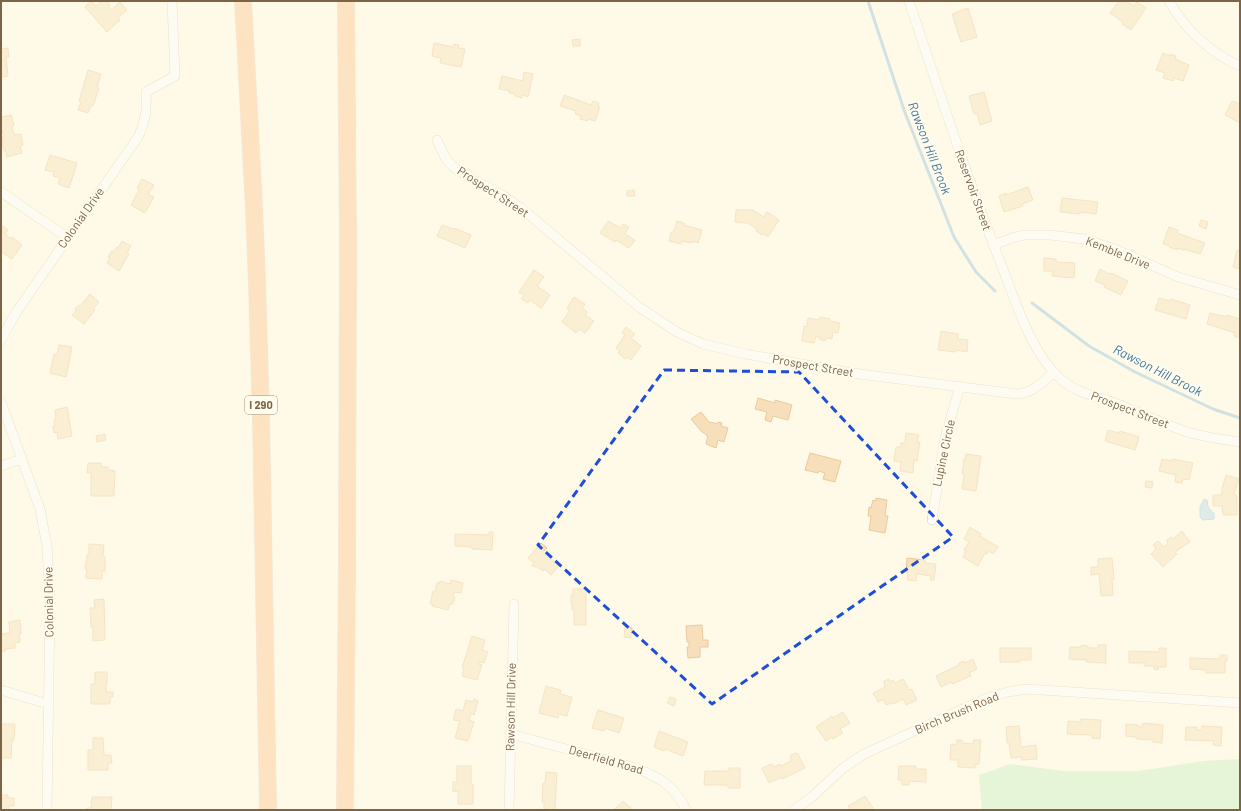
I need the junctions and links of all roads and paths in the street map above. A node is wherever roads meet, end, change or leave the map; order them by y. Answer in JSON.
{"nodes":[{"id":1,"x":172,"y":1,"type":"edge"},
{"id":2,"x":243,"y":1,"type":"edge"},
{"id":3,"x":346,"y":1,"type":"edge"},
{"id":4,"x":909,"y":1,"type":"edge"},
{"id":5,"x":1169,"y":1,"type":"edge"},
{"id":6,"x":1240,"y":66,"type":"edge"},
{"id":7,"x":437,"y":140,"type":"dead end"},
{"id":8,"x":1,"y":192,"type":"edge"},
{"id":9,"x":68,"y":238,"type":"junction"},
{"id":10,"x":994,"y":245,"type":"junction"},
{"id":11,"x":1240,"y":295,"type":"edge"},
{"id":12,"x":1,"y":340,"type":"edge"},
{"id":13,"x":1054,"y":372,"type":"junction"},
{"id":14,"x":960,"y":386,"type":"junction"},
{"id":15,"x":1,"y":402,"type":"edge"},
{"id":16,"x":1240,"y":442,"type":"edge"},
{"id":17,"x":22,"y":459,"type":"junction"},
{"id":18,"x":1,"y":466,"type":"edge"},
{"id":19,"x":932,"y":520,"type":"dead end"},
{"id":20,"x":514,"y":604,"type":"dead end"},
{"id":21,"x":1,"y":690,"type":"edge"},
{"id":22,"x":1240,"y":703,"type":"edge"},
{"id":23,"x":48,"y":704,"type":"junction"},
{"id":24,"x":511,"y":734,"type":"junction"},
{"id":25,"x":46,"y":810,"type":"edge"},
{"id":26,"x":268,"y":810,"type":"edge"},
{"id":27,"x":345,"y":810,"type":"edge"},
{"id":28,"x":509,"y":810,"type":"edge"},
{"id":29,"x":686,"y":810,"type":"edge"},
{"id":30,"x":794,"y":810,"type":"edge"}],
"edges":[{"from":1,"to":9,"type":"street","name":"Colonial Drive"},
{"from":2,"to":26,"type":"highway","number":"I 290"},
{"from":3,"to":27,"type":"highway"},
{"from":4,"to":10,"type":"street","name":"Reservoir Street"},
{"from":5,"to":6,"type":"street"},
{"from":7,"to":14,"type":"street","name":"Prospect Street"},
{"from":8,"to":9,"type":"street"},
{"from":9,"to":12,"type":"street","name":"Colonial Drive"},
{"from":10,"to":11,"type":"street","name":"Kemble Drive"},
{"from":10,"to":13,"type":"street","name":"Reservoir Street"},
{"from":13,"to":14,"type":"street","name":"Prospect Street"},
{"from":13,"to":16,"type":"street","name":"Prospect Street"},
{"from":14,"to":19,"type":"street","name":"Lupine Circle"},
{"from":15,"to":17,"type":"street","name":"Colonial Drive"},
{"from":17,"to":18,"type":"street"},
{"from":17,"to":23,"type":"street","name":"Colonial Drive"},
{"from":20,"to":24,"type":"street","name":"Rawson Hill Drive"},
{"from":21,"to":23,"type":"street"},
{"from":22,"to":30,"type":"street","name":"Birch Brush Road"},
{"from":23,"to":25,"type":"street","name":"Colonial Drive"},
{"from":24,"to":28,"type":"street","name":"Rawson Hill Drive"},
{"from":24,"to":29,"type":"street","name":"Deerfield Road"}]}
